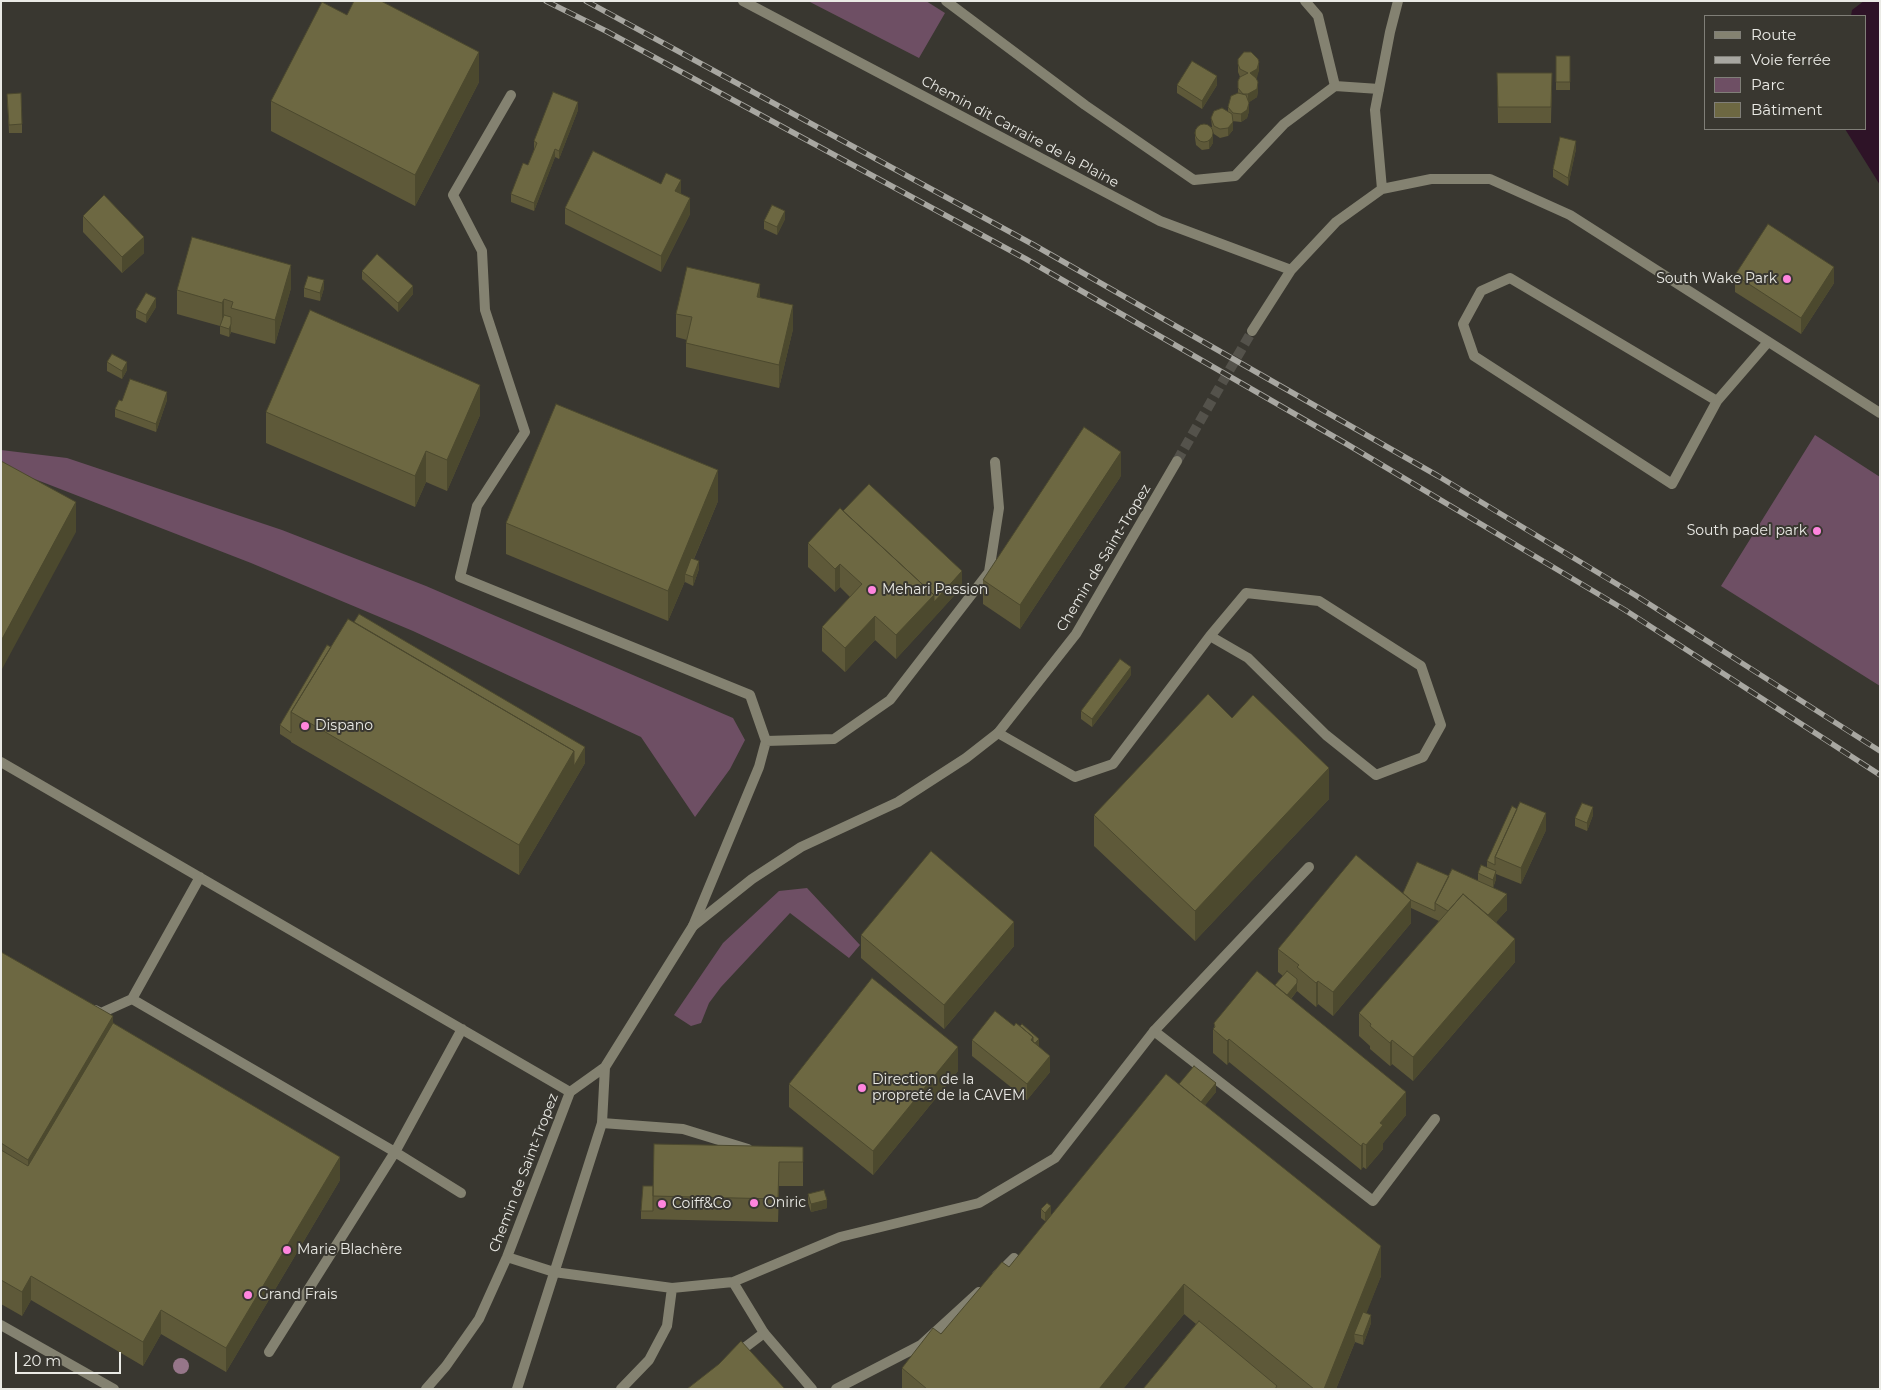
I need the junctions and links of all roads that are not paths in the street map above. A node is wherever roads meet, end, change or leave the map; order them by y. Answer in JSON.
{"nodes":[{"id":1,"x":743,"y":1,"type":"edge"},
{"id":2,"x":946,"y":1,"type":"edge"},
{"id":3,"x":1305,"y":1,"type":"edge"},
{"id":4,"x":1398,"y":1,"type":"edge"},
{"id":5,"x":1335,"y":86,"type":"junction"},
{"id":6,"x":1379,"y":88,"type":"junction"},
{"id":7,"x":511,"y":94,"type":"dead end"},
{"id":8,"x":1382,"y":189,"type":"junction"},
{"id":9,"x":1291,"y":270,"type":"junction"},
{"id":10,"x":1252,"y":331,"type":"tunnel mouth"},
{"id":11,"x":1768,"y":342,"type":"junction"},
{"id":12,"x":1717,"y":401,"type":"junction"},
{"id":13,"x":1880,"y":413,"type":"edge"},
{"id":14,"x":1177,"y":461,"type":"tunnel mouth"},
{"id":15,"x":995,"y":462,"type":"dead end"},
{"id":16,"x":1210,"y":636,"type":"junction"},
{"id":17,"x":998,"y":733,"type":"junction"},
{"id":18,"x":766,"y":741,"type":"junction"},
{"id":19,"x":1,"y":762,"type":"edge"},
{"id":20,"x":1309,"y":867,"type":"dead end"},
{"id":21,"x":200,"y":877,"type":"junction"},
{"id":22,"x":693,"y":926,"type":"junction"},
{"id":23,"x":132,"y":999,"type":"junction"},
{"id":24,"x":85,"y":1004,"type":"edge"},
{"id":25,"x":462,"y":1029,"type":"junction"},
{"id":26,"x":1154,"y":1031,"type":"junction"},
{"id":27,"x":605,"y":1067,"type":"junction"},
{"id":28,"x":570,"y":1092,"type":"junction"},
{"id":29,"x":1435,"y":1119,"type":"dead end"},
{"id":30,"x":602,"y":1123,"type":"junction"},
{"id":31,"x":395,"y":1152,"type":"junction"},
{"id":32,"x":757,"y":1152,"type":"edge"},
{"id":33,"x":461,"y":1193,"type":"dead end"},
{"id":34,"x":507,"y":1257,"type":"junction"},
{"id":35,"x":1014,"y":1258,"type":"edge"},
{"id":36,"x":554,"y":1272,"type":"junction"},
{"id":37,"x":733,"y":1282,"type":"junction"},
{"id":38,"x":672,"y":1288,"type":"junction"},
{"id":39,"x":1,"y":1325,"type":"edge"},
{"id":40,"x":764,"y":1333,"type":"junction"},
{"id":41,"x":269,"y":1352,"type":"dead end"},
{"id":42,"x":725,"y":1364,"type":"edge"},
{"id":43,"x":114,"y":1389,"type":"edge"},
{"id":44,"x":426,"y":1389,"type":"edge"},
{"id":45,"x":517,"y":1389,"type":"edge"},
{"id":46,"x":621,"y":1389,"type":"edge"},
{"id":47,"x":812,"y":1389,"type":"edge"},
{"id":48,"x":836,"y":1389,"type":"edge"}],
"edges":[{"from":1,"to":9,"type":"street","name":"Chemin dit Carraire de la Plaine"},
{"from":2,"to":5,"type":"street"},
{"from":3,"to":5,"type":"street"},
{"from":4,"to":6,"type":"street"},
{"from":5,"to":6,"type":"street"},
{"from":6,"to":8,"type":"street"},
{"from":7,"to":18,"type":"street"},
{"from":8,"to":9,"type":"street"},
{"from":8,"to":11,"type":"street"},
{"from":9,"to":10,"type":"street"},
{"from":11,"to":12,"type":"street"},
{"from":11,"to":13,"type":"street"},
{"from":12,"to":12,"type":"street"},
{"from":14,"to":17,"type":"street","name":"Chemin de Saint-Tropez"},
{"from":15,"to":18,"type":"street"},
{"from":16,"to":16,"type":"street"},
{"from":16,"to":17,"type":"street"},
{"from":17,"to":22,"type":"street","name":"Chemin de Saint-Tropez"},
{"from":18,"to":22,"type":"street"},
{"from":19,"to":21,"type":"street"},
{"from":20,"to":26,"type":"street"},
{"from":21,"to":23,"type":"street"},
{"from":21,"to":25,"type":"street"},
{"from":22,"to":27,"type":"street","name":"Chemin de Saint-Tropez"},
{"from":23,"to":24,"type":"street"},
{"from":23,"to":31,"type":"street"},
{"from":25,"to":28,"type":"street"},
{"from":25,"to":31,"type":"street"},
{"from":26,"to":29,"type":"street"},
{"from":26,"to":37,"type":"street"},
{"from":27,"to":28,"type":"street","name":"Chemin de Saint-Tropez"},
{"from":27,"to":30,"type":"street"},
{"from":28,"to":34,"type":"street","name":"Chemin de Saint-Tropez"},
{"from":30,"to":32,"type":"street"},
{"from":30,"to":36,"type":"street"},
{"from":31,"to":33,"type":"street"},
{"from":31,"to":41,"type":"street"},
{"from":34,"to":36,"type":"street"},
{"from":34,"to":44,"type":"street","name":"Chemin de Saint-Tropez"},
{"from":35,"to":48,"type":"street"},
{"from":36,"to":38,"type":"street"},
{"from":36,"to":45,"type":"street"},
{"from":37,"to":38,"type":"street"},
{"from":37,"to":40,"type":"street"},
{"from":38,"to":46,"type":"street"},
{"from":39,"to":43,"type":"street"},
{"from":40,"to":42,"type":"street"},
{"from":40,"to":47,"type":"street"}]}
